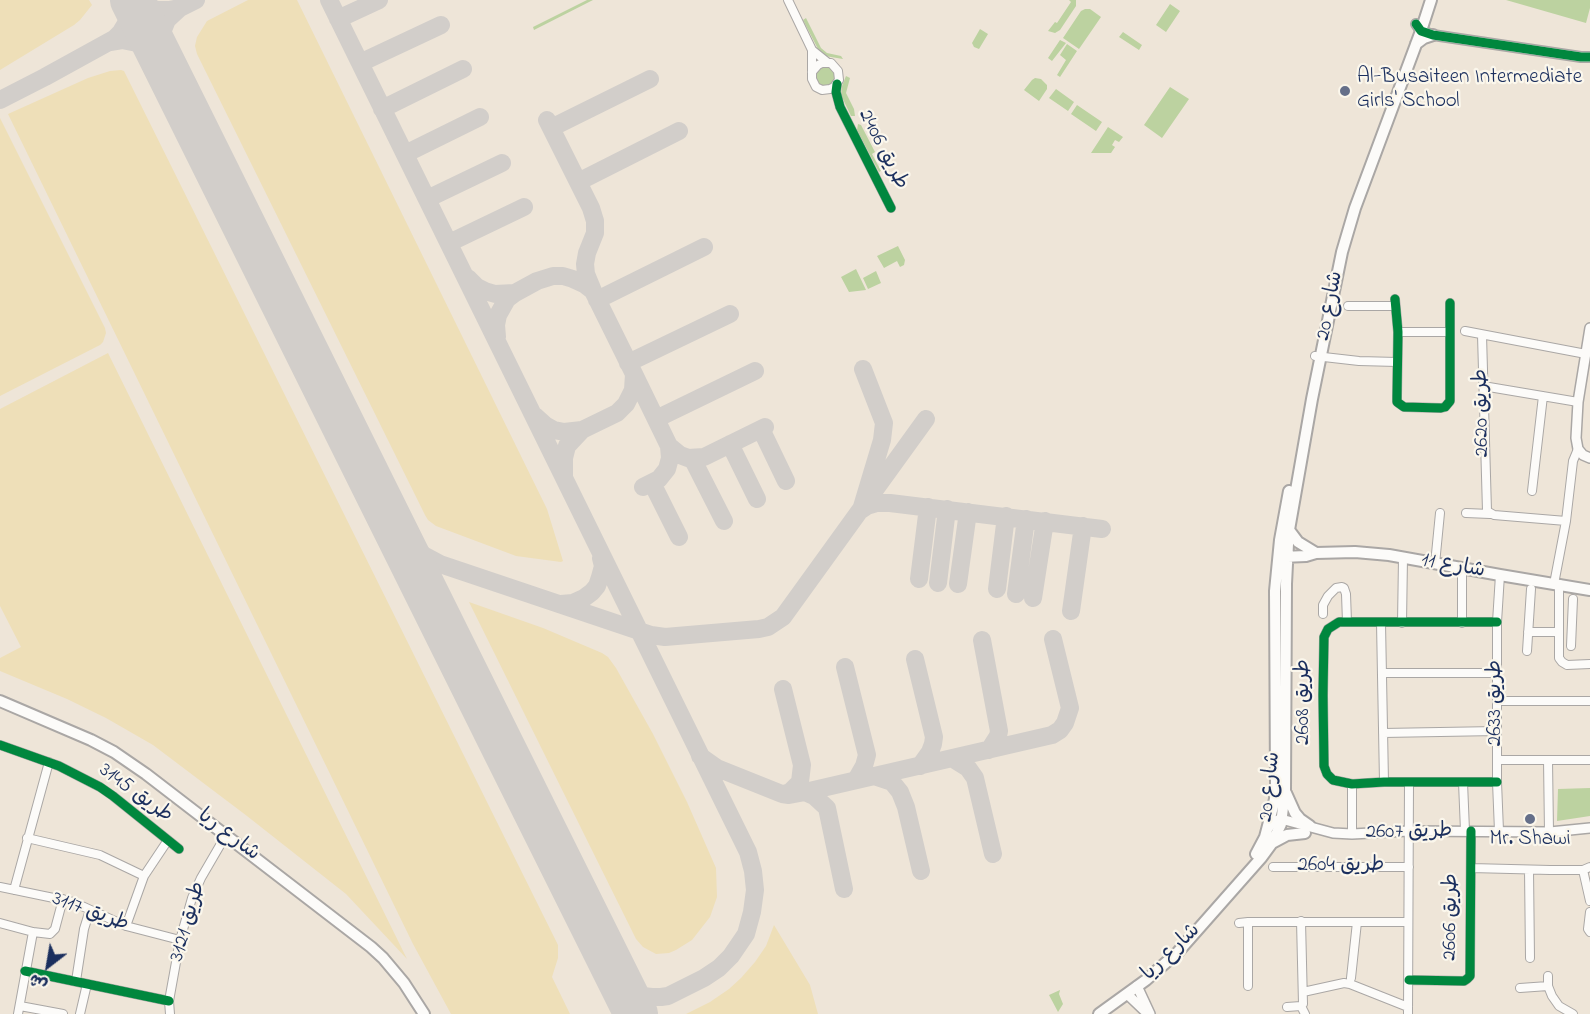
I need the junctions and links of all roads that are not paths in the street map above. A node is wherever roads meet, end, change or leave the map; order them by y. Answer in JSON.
{"nodes":[{"id":1,"x":788,"y":0,"type":"edge"},
{"id":2,"x":1424,"y":0,"type":"edge"},
{"id":3,"x":1431,"y":0,"type":"edge"},
{"id":4,"x":1427,"y":11,"type":"junction"},
{"id":5,"x":1419,"y":27,"type":"junction"},
{"id":6,"x":1434,"y":33,"type":"junction"},
{"id":7,"x":1416,"y":44,"type":"junction"},
{"id":8,"x":812,"y":50,"type":"junction"},
{"id":9,"x":1587,"y":58,"type":"edge"},
{"id":10,"x":827,"y":62,"type":"junction"},
{"id":11,"x":812,"y":72,"type":"junction"},
{"id":12,"x":837,"y":84,"type":"junction"},
{"id":13,"x":822,"y":90,"type":"junction"},
{"id":14,"x":840,"y":107,"type":"junction"},
{"id":15,"x":891,"y":208,"type":"dead end"},
{"id":16,"x":1450,"y":303,"type":"dead end"},
{"id":17,"x":1348,"y":306,"type":"dead end"},
{"id":18,"x":1590,"y":328,"type":"edge"},
{"id":19,"x":1465,"y":331,"type":"dead end"},
{"id":20,"x":1398,"y":332,"type":"junction"},
{"id":21,"x":1449,"y":332,"type":"junction"},
{"id":22,"x":1482,"y":335,"type":"junction"},
{"id":23,"x":1586,"y":354,"type":"junction"},
{"id":24,"x":1318,"y":356,"type":"junction"},
{"id":25,"x":1397,"y":362,"type":"junction"},
{"id":26,"x":1483,"y":386,"type":"junction"},
{"id":27,"x":1542,"y":396,"type":"junction"},
{"id":28,"x":1578,"y":402,"type":"junction"},
{"id":29,"x":1578,"y":449,"type":"junction"},
{"id":30,"x":1590,"y":458,"type":"edge"},
{"id":31,"x":1298,"y":464,"type":"junction"},
{"id":32,"x":1532,"y":491,"type":"dead end"},
{"id":33,"x":1440,"y":513,"type":"dead end"},
{"id":34,"x":1466,"y":513,"type":"dead end"},
{"id":35,"x":1490,"y":514,"type":"junction"},
{"id":36,"x":1566,"y":520,"type":"junction"},
{"id":37,"x":1289,"y":530,"type":"junction"},
{"id":38,"x":1316,"y":553,"type":"junction"},
{"id":39,"x":1282,"y":556,"type":"junction"},
{"id":40,"x":1403,"y":558,"type":"junction"},
{"id":41,"x":1435,"y":564,"type":"junction"},
{"id":42,"x":1461,"y":568,"type":"junction"},
{"id":43,"x":1500,"y":576,"type":"junction"},
{"id":44,"x":1286,"y":584,"type":"junction"},
{"id":45,"x":1557,"y":584,"type":"junction"},
{"id":46,"x":1531,"y":589,"type":"dead end"},
{"id":47,"x":1590,"y":590,"type":"edge"},
{"id":48,"x":1573,"y":599,"type":"dead end"},
{"id":49,"x":1323,"y":614,"type":"dead end"},
{"id":50,"x":1559,"y":620,"type":"junction"},
{"id":51,"x":1572,"y":621,"type":"junction"},
{"id":52,"x":1347,"y":622,"type":"junction"},
{"id":53,"x":1497,"y":622,"type":"junction"},
{"id":54,"x":1381,"y":623,"type":"junction"},
{"id":55,"x":1402,"y":623,"type":"junction"},
{"id":56,"x":1462,"y":623,"type":"junction"},
{"id":57,"x":1528,"y":632,"type":"junction"},
{"id":58,"x":1558,"y":632,"type":"junction"},
{"id":59,"x":1572,"y":646,"type":"dead end"},
{"id":60,"x":1527,"y":651,"type":"dead end"},
{"id":61,"x":1590,"y":664,"type":"edge"},
{"id":62,"x":1383,"y":673,"type":"junction"},
{"id":63,"x":1497,"y":674,"type":"junction"},
{"id":64,"x":0,"y":700,"type":"edge"},
{"id":65,"x":1497,"y":701,"type":"junction"},
{"id":66,"x":1590,"y":702,"type":"edge"},
{"id":67,"x":1497,"y":731,"type":"junction"},
{"id":68,"x":1383,"y":733,"type":"junction"},
{"id":69,"x":0,"y":745,"type":"edge"},
{"id":70,"x":1497,"y":760,"type":"junction"},
{"id":71,"x":1548,"y":760,"type":"junction"},
{"id":72,"x":1590,"y":760,"type":"edge"},
{"id":73,"x":49,"y":762,"type":"junction"},
{"id":74,"x":1384,"y":782,"type":"junction"},
{"id":75,"x":1409,"y":782,"type":"junction"},
{"id":76,"x":1462,"y":782,"type":"junction"},
{"id":77,"x":1497,"y":782,"type":"junction"},
{"id":78,"x":1352,"y":784,"type":"junction"},
{"id":79,"x":1285,"y":791,"type":"junction"},
{"id":80,"x":1276,"y":820,"type":"junction"},
{"id":81,"x":1590,"y":828,"type":"edge"},
{"id":82,"x":1308,"y":830,"type":"junction"},
{"id":83,"x":1409,"y":831,"type":"junction"},
{"id":84,"x":1468,"y":831,"type":"junction"},
{"id":85,"x":1499,"y":831,"type":"junction"},
{"id":86,"x":1548,"y":832,"type":"junction"},
{"id":87,"x":1352,"y":834,"type":"junction"},
{"id":88,"x":226,"y":835,"type":"junction"},
{"id":89,"x":27,"y":838,"type":"junction"},
{"id":90,"x":168,"y":840,"type":"junction"},
{"id":91,"x":1272,"y":843,"type":"junction"},
{"id":92,"x":179,"y":849,"type":"dead end"},
{"id":93,"x":1274,"y":867,"type":"dead end"},
{"id":94,"x":1409,"y":867,"type":"junction"},
{"id":95,"x":1471,"y":868,"type":"junction"},
{"id":96,"x":1586,"y":869,"type":"edge"},
{"id":97,"x":1529,"y":870,"type":"junction"},
{"id":98,"x":144,"y":876,"type":"junction"},
{"id":99,"x":1237,"y":884,"type":"junction"},
{"id":100,"x":0,"y":887,"type":"edge"},
{"id":101,"x":14,"y":890,"type":"junction"},
{"id":102,"x":63,"y":899,"type":"junction"},
{"id":103,"x":1590,"y":901,"type":"edge"},
{"id":104,"x":90,"y":910,"type":"junction"},
{"id":105,"x":1590,"y":912,"type":"edge"},
{"id":106,"x":1301,"y":921,"type":"junction"},
{"id":107,"x":1357,"y":922,"type":"junction"},
{"id":108,"x":1408,"y":922,"type":"junction"},
{"id":109,"x":0,"y":923,"type":"edge"},
{"id":110,"x":126,"y":926,"type":"junction"},
{"id":111,"x":33,"y":932,"type":"junction"},
{"id":112,"x":1590,"y":932,"type":"edge"},
{"id":113,"x":180,"y":940,"type":"junction"},
{"id":114,"x":1530,"y":958,"type":"dead end"},
{"id":115,"x":25,"y":971,"type":"junction"},
{"id":116,"x":1548,"y":976,"type":"dead end"},
{"id":117,"x":1351,"y":978,"type":"dead end"},
{"id":118,"x":1409,"y":980,"type":"junction"},
{"id":119,"x":76,"y":981,"type":"junction"},
{"id":120,"x":87,"y":984,"type":"junction"},
{"id":121,"x":1137,"y":986,"type":"junction"},
{"id":122,"x":1248,"y":986,"type":"dead end"},
{"id":123,"x":1548,"y":986,"type":"junction"},
{"id":124,"x":1520,"y":988,"type":"dead end"},
{"id":125,"x":1303,"y":992,"type":"junction"},
{"id":126,"x":1127,"y":994,"type":"junction"},
{"id":127,"x":169,"y":1001,"type":"junction"},
{"id":128,"x":1301,"y":1005,"type":"junction"},
{"id":129,"x":1287,"y":1007,"type":"dead end"},
{"id":130,"x":1408,"y":1007,"type":"edge"},
{"id":131,"x":19,"y":1010,"type":"edge"},
{"id":132,"x":63,"y":1014,"type":"edge"},
{"id":133,"x":81,"y":1014,"type":"edge"},
{"id":134,"x":170,"y":1014,"type":"edge"},
{"id":135,"x":423,"y":1014,"type":"edge"},
{"id":136,"x":1099,"y":1014,"type":"edge"},
{"id":137,"x":1149,"y":1014,"type":"edge"},
{"id":138,"x":1305,"y":1014,"type":"edge"},
{"id":139,"x":1414,"y":1014,"type":"edge"},
{"id":140,"x":1573,"y":1014,"type":"edge"}],
"edges":[{"from":1,"to":8,"type":"street","name":"طريق 2406"},
{"from":2,"to":5,"type":"main road","name":"شارع 20"},
{"from":3,"to":4,"type":"main road","name":"شارع 20"},
{"from":4,"to":5,"type":"main road","name":"شارع 20"},
{"from":4,"to":6,"type":"main road"},
{"from":5,"to":6,"type":"street"},
{"from":5,"to":7,"type":"main road","name":"شارع 20"},
{"from":5,"to":24,"type":"main road","name":"شارع 20"},
{"from":6,"to":7,"type":"main road"},
{"from":6,"to":9,"type":"street"},
{"from":7,"to":24,"type":"main road","name":"شارع 20"},
{"from":8,"to":10,"type":"street","name":"طريق 2406"},
{"from":8,"to":11,"type":"street","name":"طريق 2406"},
{"from":10,"to":11,"type":"street"},
{"from":10,"to":12,"type":"street","name":"طريق 2406"},
{"from":11,"to":13,"type":"street","name":"طريق 2406"},
{"from":12,"to":13,"type":"street"},
{"from":12,"to":14,"type":"street","name":"طريق 2406"},
{"from":13,"to":14,"type":"street","name":"طريق 2406"},
{"from":14,"to":15,"type":"street","name":"طريق 2406"},
{"from":16,"to":21,"type":"street"},
{"from":17,"to":20,"type":"street"},
{"from":18,"to":23,"type":"street"},
{"from":19,"to":22,"type":"street","name":"طريق 2620"},
{"from":20,"to":21,"type":"street"},
{"from":20,"to":25,"type":"street"},
{"from":21,"to":25,"type":"street"},
{"from":22,"to":23,"type":"street","name":"طريق 2620"},
{"from":22,"to":26,"type":"street","name":"طريق 2620"},
{"from":23,"to":28,"type":"street"},
{"from":24,"to":25,"type":"street"},
{"from":24,"to":31,"type":"main road","name":"شارع 20"},
{"from":26,"to":27,"type":"street"},
{"from":26,"to":35,"type":"street","name":"طريق 2620"},
{"from":27,"to":28,"type":"street"},
{"from":27,"to":32,"type":"street"},
{"from":28,"to":29,"type":"street"},
{"from":29,"to":30,"type":"street"},
{"from":29,"to":36,"type":"street"},
{"from":31,"to":37,"type":"main road","name":"شارع 20"},
{"from":31,"to":39,"type":"main road","name":"شارع 20"},
{"from":33,"to":41,"type":"street"},
{"from":34,"to":35,"type":"street"},
{"from":35,"to":36,"type":"street"},
{"from":36,"to":45,"type":"street"},
{"from":37,"to":38,"type":"main road"},
{"from":37,"to":39,"type":"main road","name":"شارع 20"},
{"from":38,"to":39,"type":"main road","name":"شارع 11"},
{"from":38,"to":40,"type":"main road","name":"شارع 11"},
{"from":38,"to":44,"type":"main road"},
{"from":39,"to":44,"type":"main road","name":"شارع 20"},
{"from":39,"to":80,"type":"main road","name":"شارع 20"},
{"from":40,"to":41,"type":"main road","name":"شارع 11"},
{"from":40,"to":55,"type":"street"},
{"from":41,"to":42,"type":"main road","name":"شارع 11"},
{"from":42,"to":43,"type":"main road","name":"شارع 11"},
{"from":42,"to":56,"type":"street"},
{"from":43,"to":45,"type":"main road","name":"شارع 11"},
{"from":43,"to":53,"type":"street","name":"طريق 2633"},
{"from":44,"to":79,"type":"main road","name":"شارع 20"},
{"from":45,"to":47,"type":"main road","name":"شارع 11"},
{"from":45,"to":50,"type":"street"},
{"from":46,"to":57,"type":"street"},
{"from":48,"to":51,"type":"street"},
{"from":49,"to":52,"type":"street"},
{"from":50,"to":51,"type":"street"},
{"from":50,"to":58,"type":"street"},
{"from":51,"to":59,"type":"street"},
{"from":52,"to":54,"type":"street"},
{"from":52,"to":78,"type":"street","name":"طريق 2608"},
{"from":53,"to":56,"type":"street"},
{"from":53,"to":63,"type":"street","name":"طريق 2633"},
{"from":54,"to":55,"type":"street"},
{"from":54,"to":62,"type":"street"},
{"from":55,"to":56,"type":"street"},
{"from":57,"to":58,"type":"street"},
{"from":57,"to":60,"type":"street"},
{"from":58,"to":61,"type":"street"},
{"from":62,"to":63,"type":"street"},
{"from":62,"to":68,"type":"street"},
{"from":63,"to":65,"type":"street","name":"طريق 2633"},
{"from":64,"to":88,"type":"main road","name":"شارع ريا"},
{"from":65,"to":66,"type":"street"},
{"from":65,"to":67,"type":"street","name":"طريق 2633"},
{"from":67,"to":68,"type":"street"},
{"from":67,"to":70,"type":"street","name":"طريق 2633"},
{"from":68,"to":74,"type":"street"},
{"from":69,"to":73,"type":"street","name":"طريق 3145"},
{"from":70,"to":71,"type":"street"},
{"from":70,"to":77,"type":"street","name":"طريق 2633"},
{"from":71,"to":72,"type":"street"},
{"from":71,"to":86,"type":"street"},
{"from":73,"to":89,"type":"street"},
{"from":73,"to":90,"type":"street","name":"طريق 3145"},
{"from":74,"to":75,"type":"street","name":"طريق 2608"},
{"from":74,"to":78,"type":"street","name":"طريق 2608"},
{"from":75,"to":76,"type":"street","name":"طريق 2608"},
{"from":75,"to":83,"type":"street"},
{"from":76,"to":77,"type":"street","name":"طريق 2608"},
{"from":76,"to":84,"type":"street"},
{"from":77,"to":85,"type":"street","name":"طريق 2633"},
{"from":78,"to":87,"type":"street"},
{"from":79,"to":80,"type":"main road","name":"شارع 20"},
{"from":79,"to":82,"type":"main road"},
{"from":80,"to":82,"type":"street"},
{"from":80,"to":91,"type":"main road","name":"شارع 20"},
{"from":80,"to":99,"type":"main road","name":"شارع 20"},
{"from":81,"to":86,"type":"street","name":"طريق 2607"},
{"from":82,"to":87,"type":"street","name":"طريق 2607"},
{"from":82,"to":91,"type":"main road"},
{"from":83,"to":84,"type":"street","name":"طريق 2607"},
{"from":83,"to":87,"type":"street","name":"طريق 2607"},
{"from":83,"to":94,"type":"street","name":"طريق 2604"},
{"from":84,"to":85,"type":"street","name":"طريق 2607"},
{"from":84,"to":95,"type":"street","name":"طريق 2606"},
{"from":85,"to":86,"type":"street","name":"طريق 2607"},
{"from":88,"to":113,"type":"street","name":"طريق 3121"},
{"from":88,"to":135,"type":"main road","name":"شارع ريا"},
{"from":89,"to":98,"type":"street"},
{"from":89,"to":101,"type":"street"},
{"from":90,"to":92,"type":"street","name":"طريق 3145"},
{"from":90,"to":98,"type":"street","name":"طريق 3145"},
{"from":91,"to":99,"type":"main road","name":"شارع 20"},
{"from":93,"to":94,"type":"street","name":"طريق 2604"},
{"from":94,"to":108,"type":"street","name":"طريق 2604"},
{"from":95,"to":97,"type":"street"},
{"from":95,"to":118,"type":"street","name":"طريق 2606"},
{"from":96,"to":97,"type":"street"},
{"from":96,"to":103,"type":"street"},
{"from":97,"to":114,"type":"street"},
{"from":98,"to":110,"type":"street","name":"طريق 3145"},
{"from":99,"to":121,"type":"main road","name":"شارع ريا"},
{"from":100,"to":101,"type":"street","name":"طريق 3117"},
{"from":101,"to":102,"type":"street","name":"طريق 3117"},
{"from":102,"to":104,"type":"street","name":"طريق 3117"},
{"from":102,"to":111,"type":"street"},
{"from":104,"to":110,"type":"street","name":"طريق 3117"},
{"from":104,"to":119,"type":"street"},
{"from":105,"to":112,"type":"street"},
{"from":106,"to":107,"type":"street"},
{"from":106,"to":122,"type":"street"},
{"from":106,"to":125,"type":"street"},
{"from":107,"to":108,"type":"street"},
{"from":107,"to":117,"type":"street"},
{"from":108,"to":118,"type":"street","name":"طريق 2604"},
{"from":109,"to":111,"type":"street"},
{"from":110,"to":113,"type":"street","name":"طريق 3117"},
{"from":111,"to":115,"type":"street"},
{"from":113,"to":127,"type":"street","name":"طريق 3121"},
{"from":115,"to":119,"type":"street"},
{"from":115,"to":131,"type":"street"},
{"from":116,"to":123,"type":"street"},
{"from":118,"to":130,"type":"street","name":"طريق 2604"},
{"from":119,"to":120,"type":"street"},
{"from":120,"to":127,"type":"street"},
{"from":120,"to":133,"type":"street"},
{"from":121,"to":126,"type":"main road","name":"شارع ريا"},
{"from":121,"to":137,"type":"street"},
{"from":123,"to":124,"type":"street"},
{"from":123,"to":140,"type":"street"},
{"from":125,"to":128,"type":"street"},
{"from":125,"to":130,"type":"street"},
{"from":126,"to":136,"type":"main road","name":"شارع ريا"},
{"from":126,"to":137,"type":"street"},
{"from":127,"to":134,"type":"street","name":"طريق 3121"},
{"from":128,"to":129,"type":"street"},
{"from":128,"to":138,"type":"street"},
{"from":130,"to":139,"type":"street","name":"طريق 2604"},
{"from":131,"to":132,"type":"street"}]}
